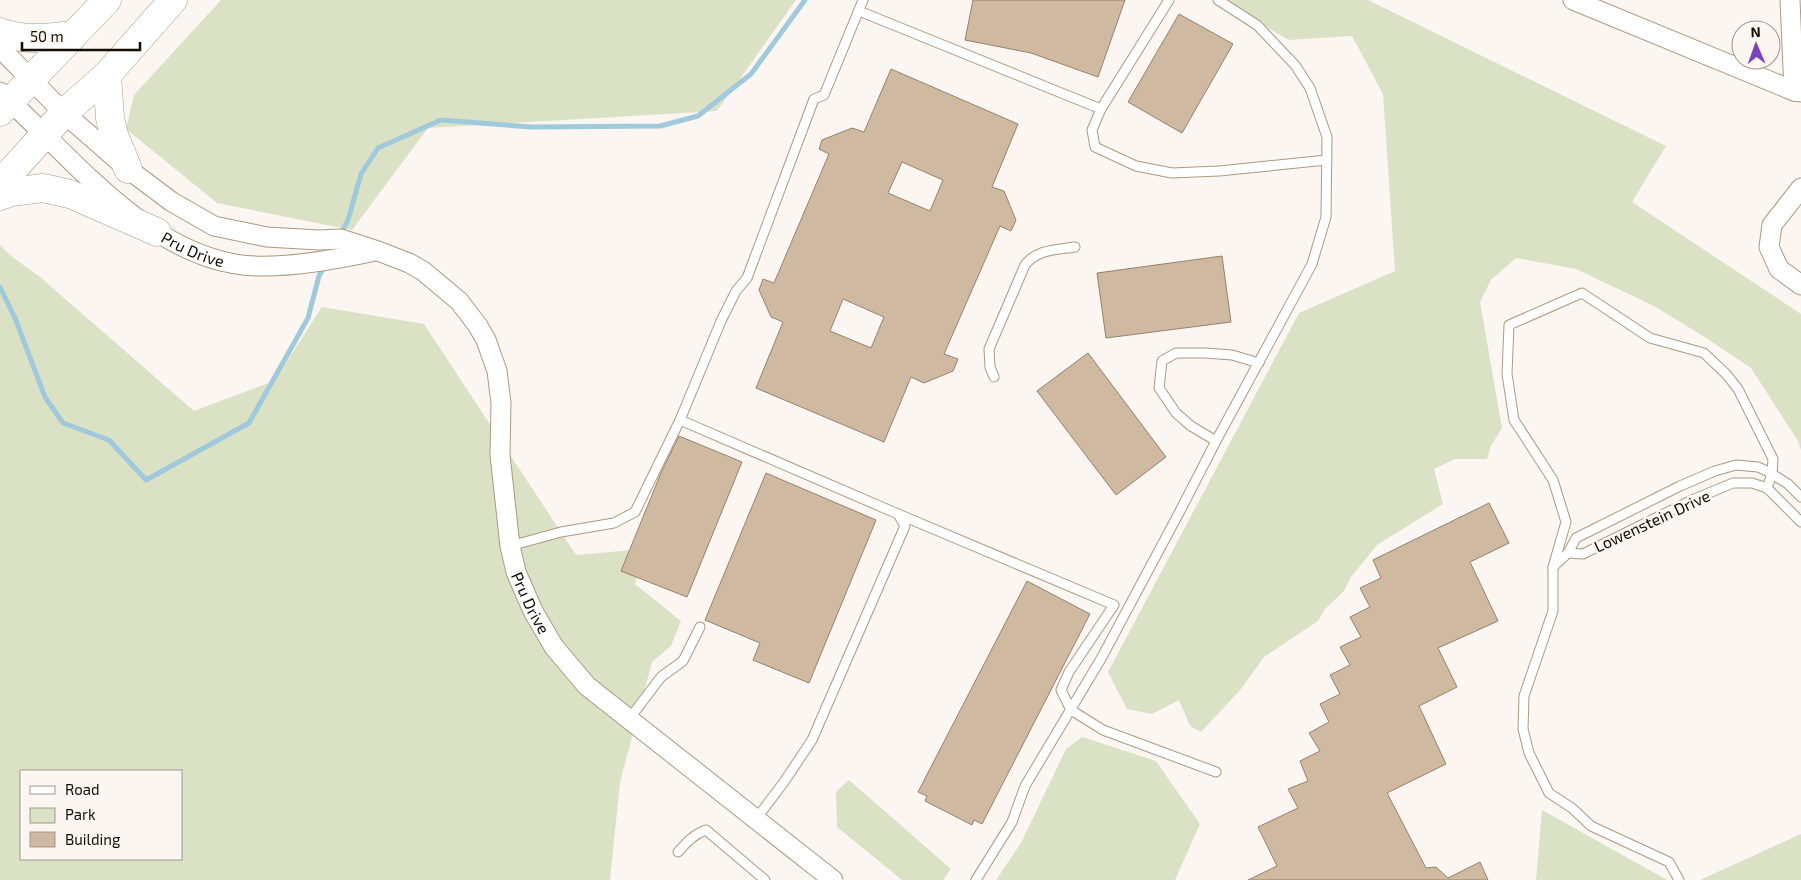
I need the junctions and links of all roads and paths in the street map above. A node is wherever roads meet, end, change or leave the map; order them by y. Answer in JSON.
{"nodes":[{"id":1,"x":107,"y":0,"type":"edge"},
{"id":2,"x":173,"y":0,"type":"edge"},
{"id":3,"x":863,"y":0,"type":"edge"},
{"id":4,"x":1169,"y":0,"type":"edge"},
{"id":5,"x":1218,"y":0,"type":"edge"},
{"id":6,"x":1573,"y":0,"type":"edge"},
{"id":7,"x":1790,"y":0,"type":"edge"},
{"id":8,"x":859,"y":11,"type":"junction"},
{"id":9,"x":0,"y":32,"type":"edge"},
{"id":10,"x":73,"y":35,"type":"junction"},
{"id":11,"x":0,"y":48,"type":"edge"},
{"id":12,"x":107,"y":75,"type":"junction"},
{"id":13,"x":32,"y":79,"type":"junction"},
{"id":14,"x":1798,"y":92,"type":"edge"},
{"id":15,"x":3,"y":102,"type":"edge"},
{"id":16,"x":1101,"y":109,"type":"junction"},
{"id":17,"x":64,"y":113,"type":"junction"},
{"id":18,"x":44,"y":135,"type":"junction"},
{"id":19,"x":1327,"y":160,"type":"junction"},
{"id":20,"x":128,"y":169,"type":"junction"},
{"id":21,"x":0,"y":184,"type":"edge"},
{"id":22,"x":1801,"y":188,"type":"edge"},
{"id":23,"x":0,"y":196,"type":"edge"},
{"id":24,"x":157,"y":232,"type":"junction"},
{"id":25,"x":1074,"y":247,"type":"dead end"},
{"id":26,"x":378,"y":250,"type":"junction"},
{"id":27,"x":1801,"y":284,"type":"edge"},
{"id":28,"x":1259,"y":362,"type":"junction"},
{"id":29,"x":994,"y":377,"type":"dead end"},
{"id":30,"x":680,"y":420,"type":"junction"},
{"id":31,"x":1216,"y":441,"type":"junction"},
{"id":32,"x":1772,"y":474,"type":"junction"},
{"id":33,"x":1767,"y":488,"type":"junction"},
{"id":34,"x":1801,"y":497,"type":"edge"},
{"id":35,"x":898,"y":514,"type":"junction"},
{"id":36,"x":1801,"y":522,"type":"edge"},
{"id":37,"x":510,"y":546,"type":"junction"},
{"id":38,"x":1568,"y":553,"type":"junction"},
{"id":39,"x":1553,"y":567,"type":"junction"},
{"id":40,"x":700,"y":627,"type":"dead end"},
{"id":41,"x":1070,"y":710,"type":"junction"},
{"id":42,"x":630,"y":718,"type":"junction"},
{"id":43,"x":1216,"y":772,"type":"dead end"},
{"id":44,"x":756,"y":819,"type":"junction"},
{"id":45,"x":678,"y":852,"type":"dead end"},
{"id":46,"x":764,"y":880,"type":"edge"},
{"id":47,"x":833,"y":880,"type":"edge"},
{"id":48,"x":976,"y":880,"type":"edge"},
{"id":49,"x":1679,"y":880,"type":"edge"}],
"edges":[{"from":1,"to":10,"type":"main road"},
{"from":2,"to":12,"type":"main road"},
{"from":3,"to":8,"type":"lane"},
{"from":4,"to":16,"type":"lane"},
{"from":5,"to":19,"type":"lane"},
{"from":6,"to":14,"type":"street"},
{"from":7,"to":14,"type":"street"},
{"from":8,"to":16,"type":"lane"},
{"from":8,"to":30,"type":"lane"},
{"from":9,"to":10,"type":"main road"},
{"from":10,"to":13,"type":"main road"},
{"from":11,"to":13,"type":"street","name":"Pru Drive"},
{"from":12,"to":17,"type":"main road"},
{"from":12,"to":20,"type":"main road"},
{"from":13,"to":15,"type":"main road"},
{"from":13,"to":17,"type":"street","name":"Pru Drive"},
{"from":15,"to":18,"type":"street","name":"Pru Drive"},
{"from":16,"to":19,"type":"lane"},
{"from":17,"to":18,"type":"main road"},
{"from":17,"to":20,"type":"street","name":"Pru Drive"},
{"from":18,"to":21,"type":"main road"},
{"from":18,"to":24,"type":"street","name":"Pru Drive"},
{"from":19,"to":28,"type":"lane"},
{"from":20,"to":26,"type":"street","name":"Pru Drive"},
{"from":22,"to":27,"type":"street"},
{"from":23,"to":24,"type":"main road"},
{"from":24,"to":26,"type":"street","name":"Pru Drive"},
{"from":25,"to":29,"type":"lane"},
{"from":26,"to":37,"type":"street","name":"Pru Drive"},
{"from":28,"to":31,"type":"lane"},
{"from":28,"to":31,"type":"lane"},
{"from":30,"to":35,"type":"lane"},
{"from":30,"to":37,"type":"lane"},
{"from":31,"to":41,"type":"lane"},
{"from":32,"to":33,"type":"lane"},
{"from":32,"to":34,"type":"lane","name":"Lowenstein Drive"},
{"from":32,"to":38,"type":"lane","name":"Lowenstein Drive"},
{"from":32,"to":39,"type":"lane"},
{"from":33,"to":36,"type":"lane"},
{"from":33,"to":38,"type":"lane","name":"Lowenstein Drive"},
{"from":35,"to":41,"type":"lane"},
{"from":35,"to":44,"type":"lane"},
{"from":37,"to":42,"type":"street","name":"Pru Drive"},
{"from":38,"to":39,"type":"lane"},
{"from":39,"to":49,"type":"lane"},
{"from":40,"to":42,"type":"lane"},
{"from":41,"to":43,"type":"lane"},
{"from":41,"to":48,"type":"lane"},
{"from":42,"to":44,"type":"street","name":"Pru Drive"},
{"from":44,"to":47,"type":"street","name":"Pru Drive"},
{"from":45,"to":46,"type":"lane"}]}
